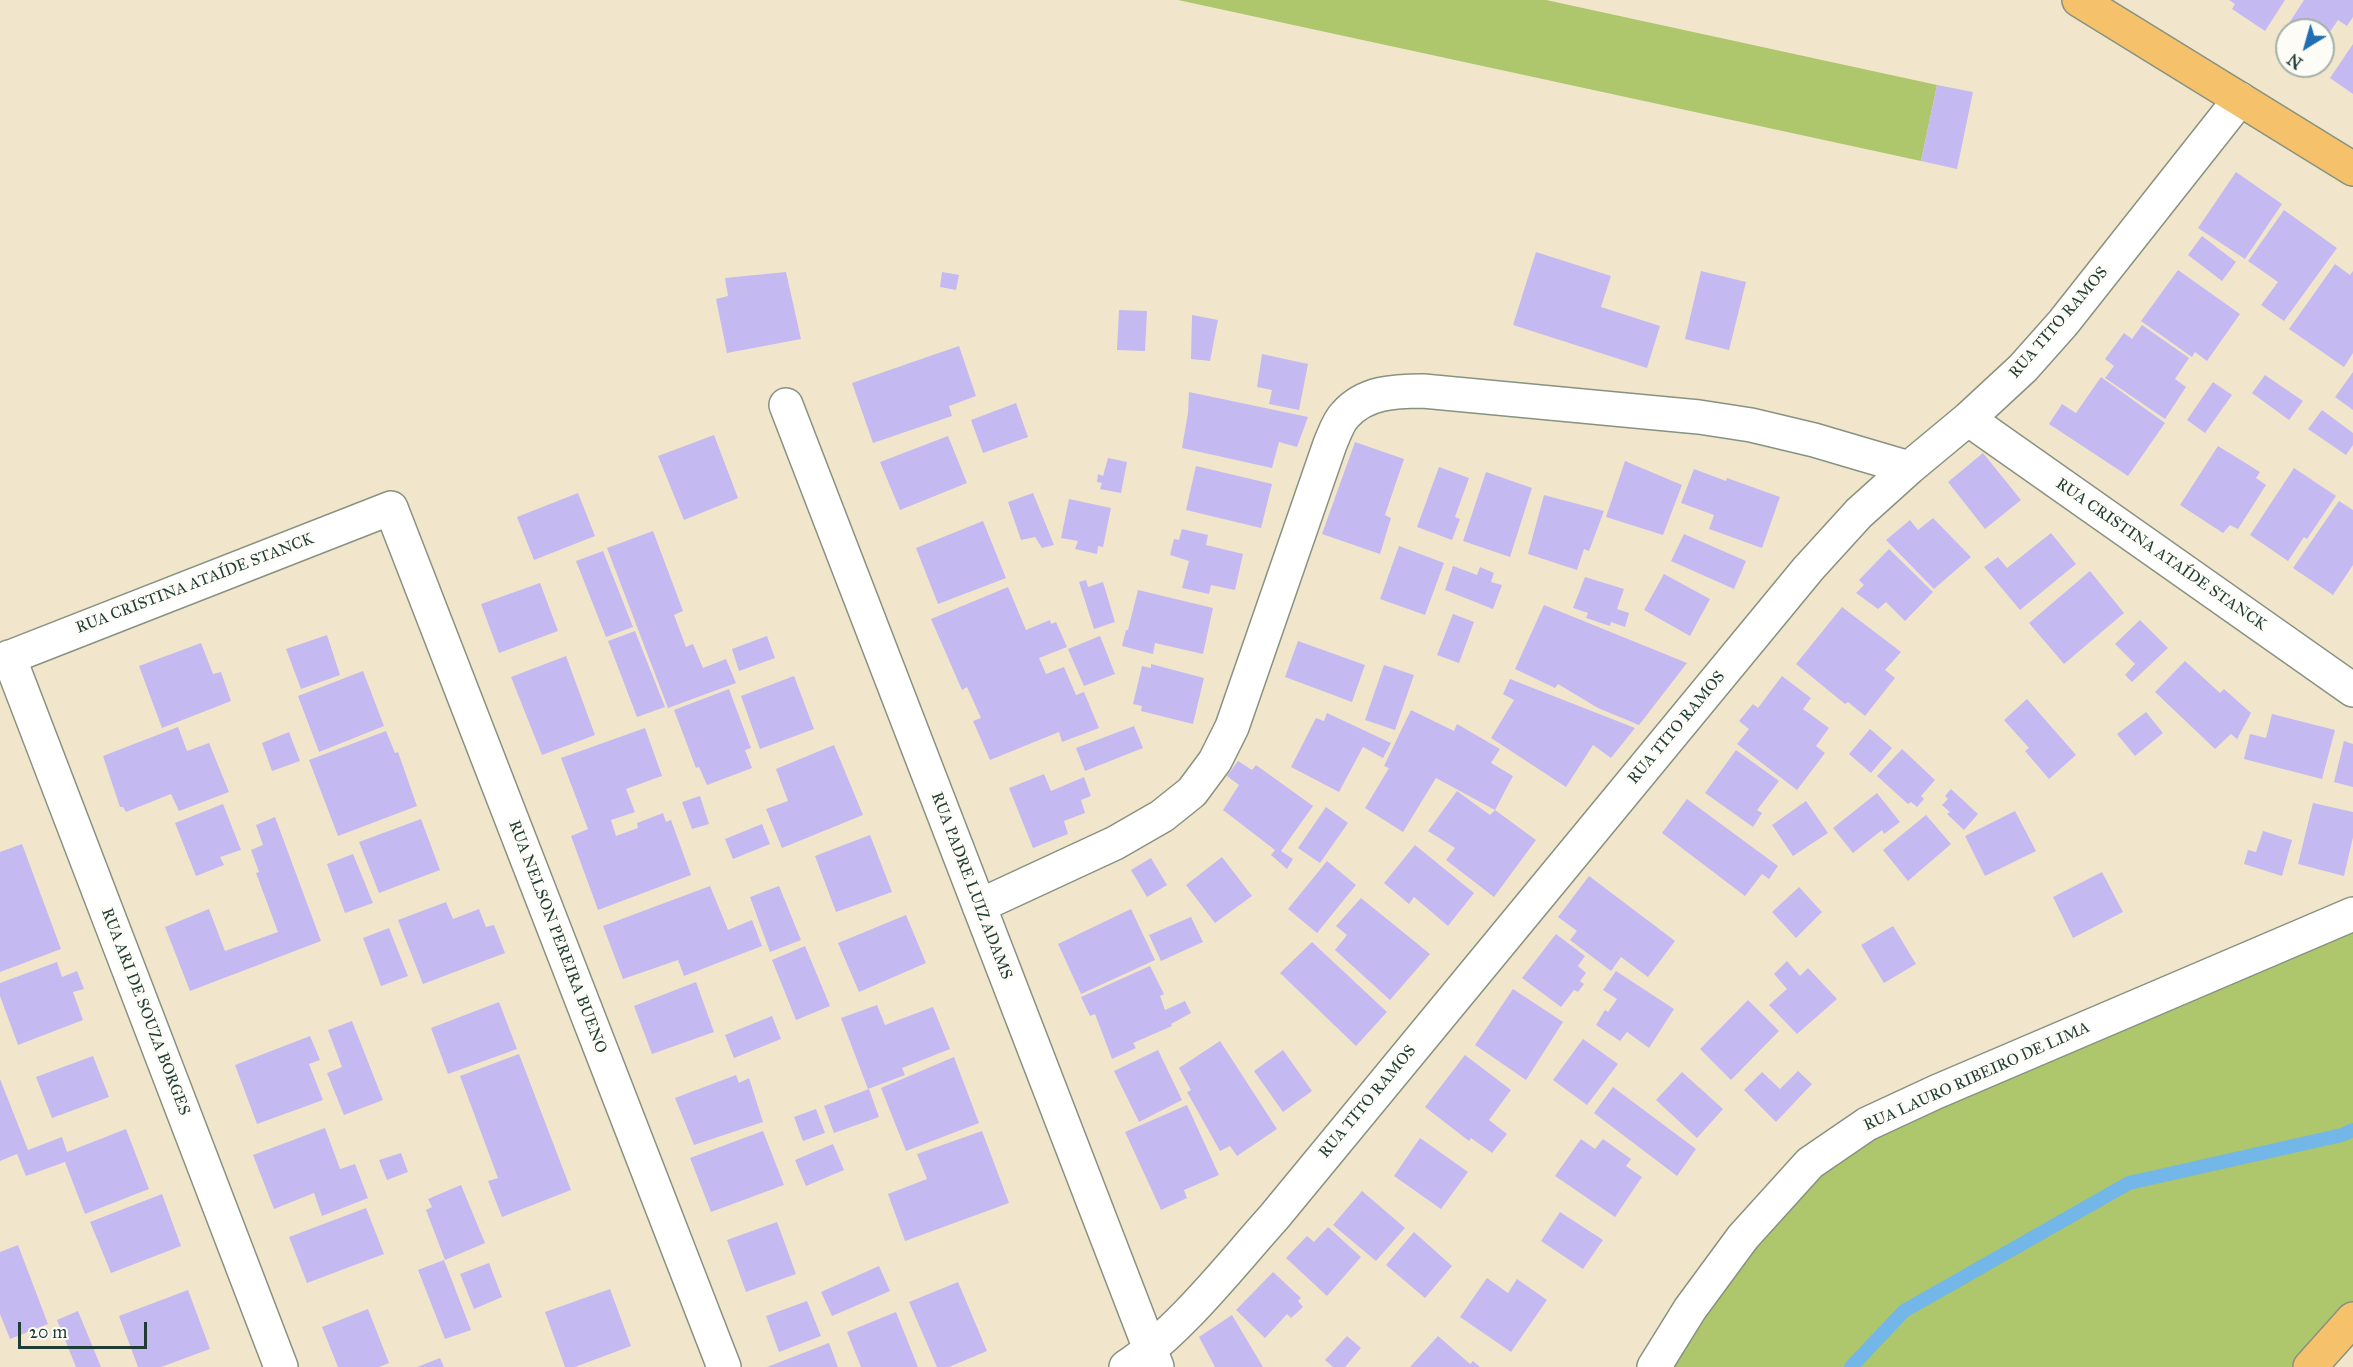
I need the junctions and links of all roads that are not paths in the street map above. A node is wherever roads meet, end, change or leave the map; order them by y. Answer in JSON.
{"nodes":[{"id":1,"x":2079,"y":0,"type":"edge"},
{"id":2,"x":2240,"y":99,"type":"junction"},
{"id":3,"x":2353,"y":169,"type":"edge"},
{"id":4,"x":786,"y":405,"type":"dead end"},
{"id":5,"x":1968,"y":419,"type":"junction"},
{"id":6,"x":1909,"y":468,"type":"junction"},
{"id":7,"x":391,"y":508,"type":"joint"},
{"id":8,"x":4,"y":659,"type":"edge"},
{"id":9,"x":2353,"y":690,"type":"edge"},
{"id":10,"x":979,"y":906,"type":"junction"},
{"id":11,"x":2353,"y":914,"type":"edge"},
{"id":12,"x":2353,"y":1319,"type":"edge"},
{"id":13,"x":1144,"y":1362,"type":"edge"},
{"id":14,"x":281,"y":1367,"type":"edge"},
{"id":15,"x":724,"y":1367,"type":"edge"},
{"id":16,"x":1654,"y":1367,"type":"edge"},
{"id":17,"x":2310,"y":1367,"type":"edge"}],
"edges":[{"from":1,"to":2,"type":"main road"},
{"from":2,"to":3,"type":"main road"},
{"from":2,"to":5,"type":"street","name":"RUA TITO RAMOS"},
{"from":4,"to":10,"type":"street","name":"RUA PADRE LUIZ ADAMS"},
{"from":5,"to":6,"type":"street","name":"RUA TITO RAMOS"},
{"from":5,"to":9,"type":"street","name":"RUA CRISTINA ATAÍDE STANCK"},
{"from":6,"to":10,"type":"street"},
{"from":6,"to":13,"type":"street","name":"RUA TITO RAMOS"},
{"from":7,"to":8,"type":"street","name":"RUA CRISTINA ATAÍDE STANCK"},
{"from":7,"to":15,"type":"street","name":"RUA NELSON PEREIRA BUENO"},
{"from":8,"to":14,"type":"street","name":"RUA ARI DE SOUZA BORGES"},
{"from":10,"to":13,"type":"street","name":"RUA PADRE LUIZ ADAMS"},
{"from":11,"to":16,"type":"street","name":"RUA LAURO RIBEIRO DE LIMA"},
{"from":12,"to":17,"type":"main road"}]}
